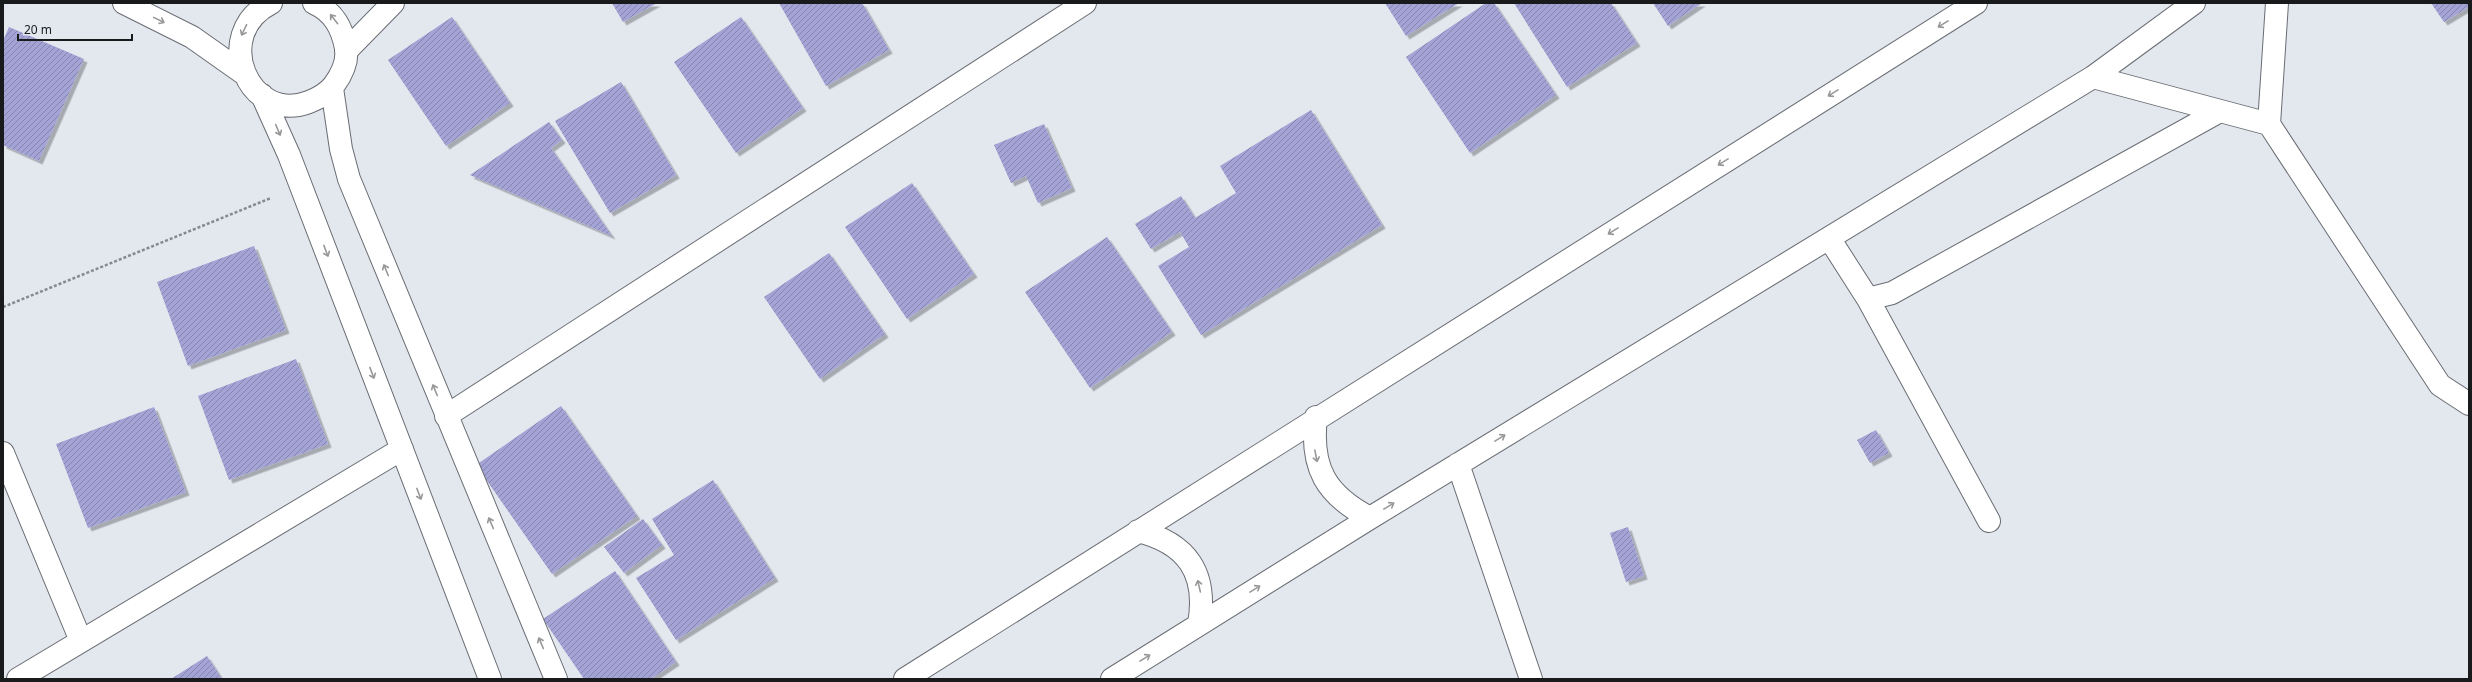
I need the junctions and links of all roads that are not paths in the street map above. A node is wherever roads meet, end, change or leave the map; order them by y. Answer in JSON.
{"nodes":[{"id":1,"x":124,"y":3,"type":"edge"},
{"id":2,"x":314,"y":3,"type":"edge"},
{"id":3,"x":393,"y":3,"type":"edge"},
{"id":4,"x":1085,"y":3,"type":"edge"},
{"id":5,"x":1976,"y":3,"type":"edge"},
{"id":6,"x":2194,"y":3,"type":"edge"},
{"id":7,"x":2277,"y":3,"type":"edge"},
{"id":8,"x":261,"y":4,"type":"edge"},
{"id":9,"x":346,"y":51,"type":"junction"},
{"id":10,"x":243,"y":73,"type":"junction"},
{"id":11,"x":2093,"y":77,"type":"junction"},
{"id":12,"x":332,"y":88,"type":"junction"},
{"id":13,"x":262,"y":95,"type":"junction"},
{"id":14,"x":2220,"y":111,"type":"junction"},
{"id":15,"x":2269,"y":124,"type":"junction"},
{"id":16,"x":1829,"y":238,"type":"junction"},
{"id":17,"x":1868,"y":299,"type":"junction"},
{"id":18,"x":2469,"y":404,"type":"edge"},
{"id":19,"x":446,"y":416,"type":"junction"},
{"id":20,"x":1316,"y":417,"type":"junction"},
{"id":21,"x":402,"y":449,"type":"junction"},
{"id":22,"x":3,"y":453,"type":"edge"},
{"id":23,"x":1458,"y":464,"type":"junction"},
{"id":24,"x":1370,"y":518,"type":"junction"},
{"id":25,"x":1989,"y":521,"type":"dead end"},
{"id":26,"x":1138,"y":531,"type":"junction"},
{"id":27,"x":1199,"y":624,"type":"junction"},
{"id":28,"x":82,"y":641,"type":"junction"},
{"id":29,"x":18,"y":679,"type":"edge"},
{"id":30,"x":490,"y":679,"type":"edge"},
{"id":31,"x":556,"y":679,"type":"edge"},
{"id":32,"x":905,"y":679,"type":"edge"},
{"id":33,"x":1112,"y":679,"type":"edge"},
{"id":34,"x":1530,"y":679,"type":"edge"}],
"edges":[{"from":1,"to":10,"type":"street","one_way":true},
{"from":9,"to":2,"type":"street","one_way":true},
{"from":3,"to":9,"type":"street"},
{"from":4,"to":19,"type":"street"},
{"from":5,"to":20,"type":"street","one_way":true},
{"from":6,"to":11,"type":"street"},
{"from":7,"to":15,"type":"street"},
{"from":8,"to":10,"type":"street","one_way":true},
{"from":9,"to":12,"type":"street"},
{"from":10,"to":13,"type":"street"},
{"from":11,"to":14,"type":"street"},
{"from":11,"to":16,"type":"street"},
{"from":12,"to":13,"type":"street"},
{"from":19,"to":12,"type":"street","one_way":true},
{"from":13,"to":21,"type":"street","one_way":true},
{"from":14,"to":15,"type":"street"},
{"from":14,"to":17,"type":"street"},
{"from":15,"to":18,"type":"street"},
{"from":16,"to":17,"type":"street"},
{"from":23,"to":16,"type":"street","one_way":true},
{"from":17,"to":25,"type":"street"},
{"from":31,"to":19,"type":"street","one_way":true},
{"from":20,"to":24,"type":"street","one_way":true},
{"from":20,"to":26,"type":"street"},
{"from":21,"to":28,"type":"street"},
{"from":21,"to":30,"type":"street","one_way":true},
{"from":22,"to":28,"type":"street"},
{"from":24,"to":23,"type":"street","one_way":true},
{"from":23,"to":34,"type":"street"},
{"from":27,"to":24,"type":"street","one_way":true},
{"from":27,"to":26,"type":"street","one_way":true},
{"from":26,"to":32,"type":"street"},
{"from":33,"to":27,"type":"street","one_way":true},
{"from":28,"to":29,"type":"street"}]}
